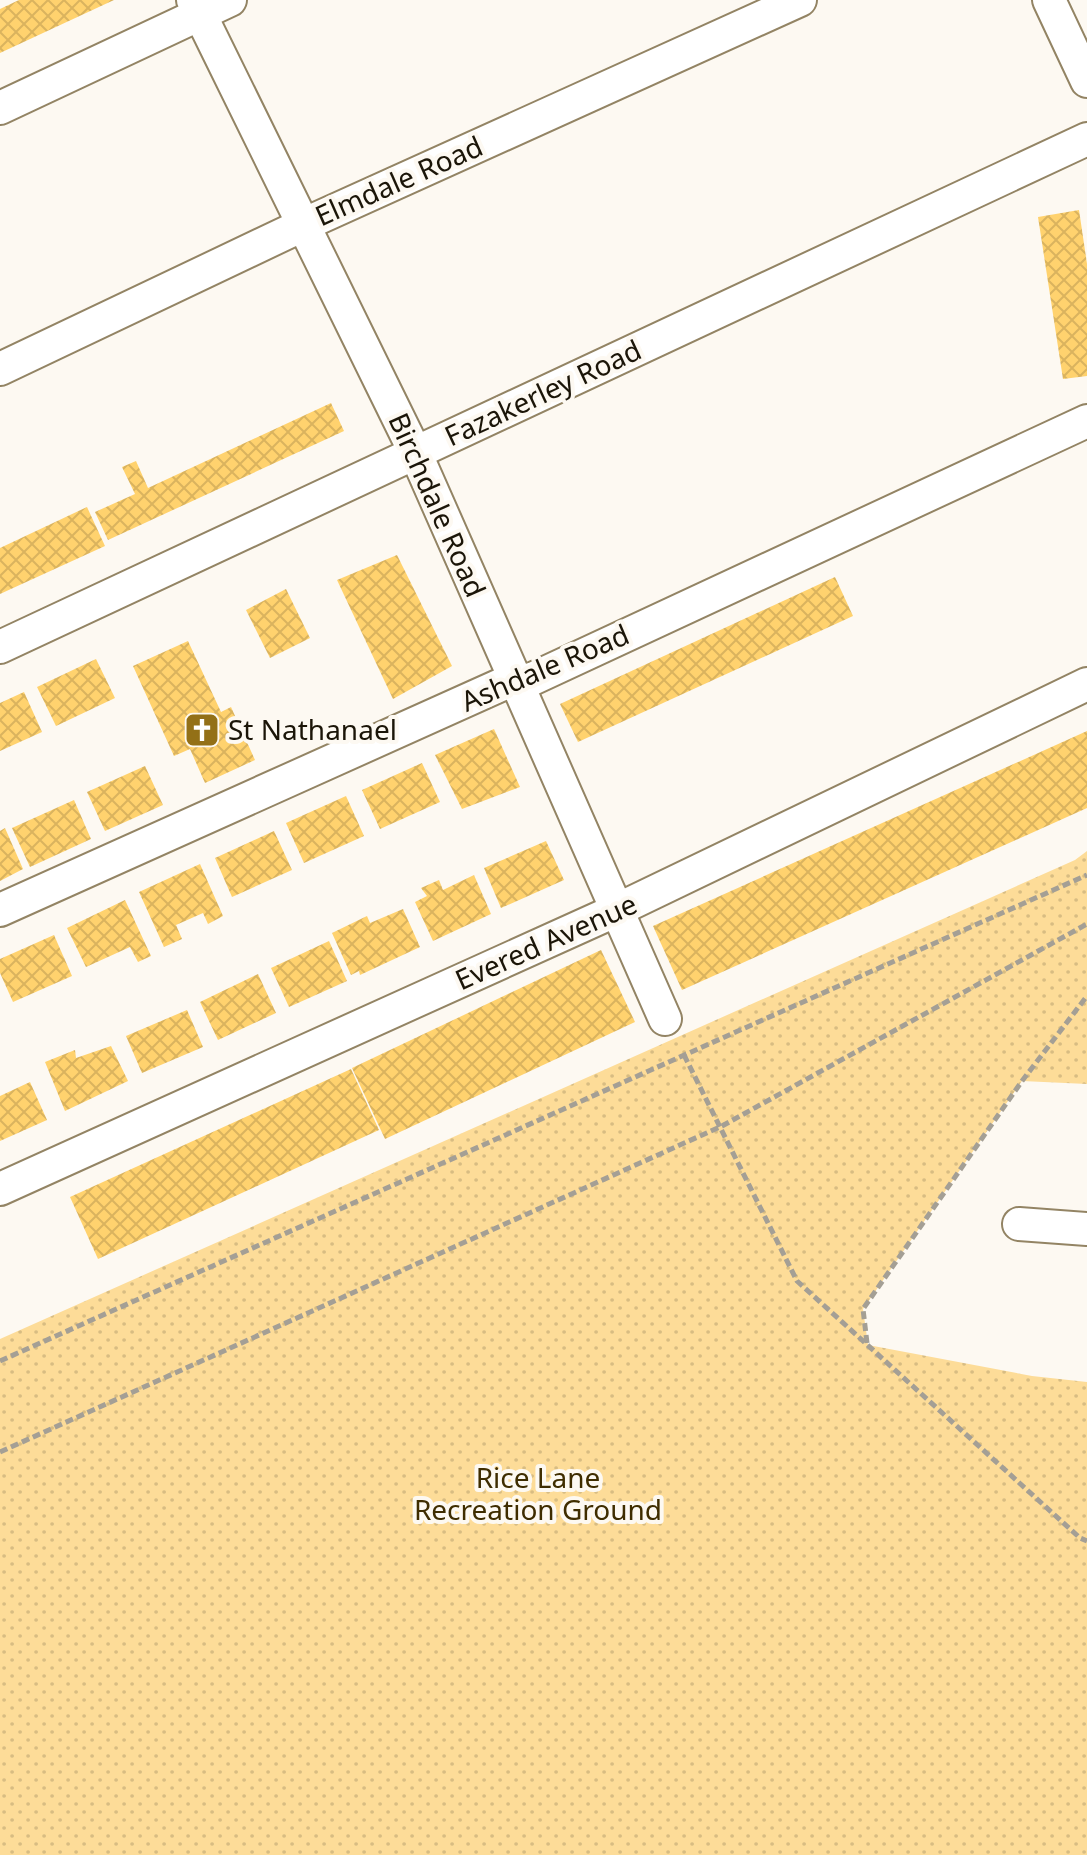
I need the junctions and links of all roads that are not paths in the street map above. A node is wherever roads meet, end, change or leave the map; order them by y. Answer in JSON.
{"nodes":[{"id":1,"x":230,"y":0,"type":"edge"},
{"id":2,"x":800,"y":0,"type":"edge"},
{"id":3,"x":1049,"y":0,"type":"edge"},
{"id":4,"x":197,"y":7,"type":"edge"},
{"id":5,"x":1087,"y":81,"type":"edge"},
{"id":6,"x":0,"y":108,"type":"edge"},
{"id":7,"x":1087,"y":139,"type":"edge"},
{"id":8,"x":305,"y":224,"type":"junction"},
{"id":9,"x":0,"y":369,"type":"edge"},
{"id":10,"x":1087,"y":421,"type":"edge"},
{"id":11,"x":415,"y":452,"type":"junction"},
{"id":12,"x":0,"y":647,"type":"edge"},
{"id":13,"x":514,"y":679,"type":"junction"},
{"id":14,"x":1087,"y":684,"type":"edge"},
{"id":15,"x":0,"y":910,"type":"edge"},
{"id":16,"x":617,"y":910,"type":"junction"},
{"id":17,"x":665,"y":1019,"type":"road end"},
{"id":18,"x":0,"y":1189,"type":"edge"},
{"id":19,"x":1019,"y":1224,"type":"dead end"},
{"id":20,"x":1087,"y":1229,"type":"edge"}],
"edges":[{"from":1,"to":4,"type":"street"},
{"from":2,"to":8,"type":"street","name":"Elmdale Road"},
{"from":3,"to":5,"type":"street"},
{"from":4,"to":6,"type":"street"},
{"from":4,"to":8,"type":"street","name":"Birchdale Road"},
{"from":7,"to":11,"type":"street","name":"Fazakerley Road"},
{"from":8,"to":9,"type":"street","name":"Elmdale Road"},
{"from":8,"to":11,"type":"street","name":"Birchdale Road"},
{"from":10,"to":13,"type":"street","name":"Ashdale Road"},
{"from":11,"to":12,"type":"street","name":"Fazakerley Road"},
{"from":11,"to":13,"type":"street","name":"Birchdale Road"},
{"from":13,"to":15,"type":"street","name":"Ashdale Road"},
{"from":13,"to":16,"type":"street","name":"Birchdale Road"},
{"from":14,"to":16,"type":"street","name":"Evered Avenue"},
{"from":16,"to":17,"type":"street","name":"Birchdale Road"},
{"from":16,"to":18,"type":"street","name":"Evered Avenue"},
{"from":19,"to":20,"type":"street"}]}
